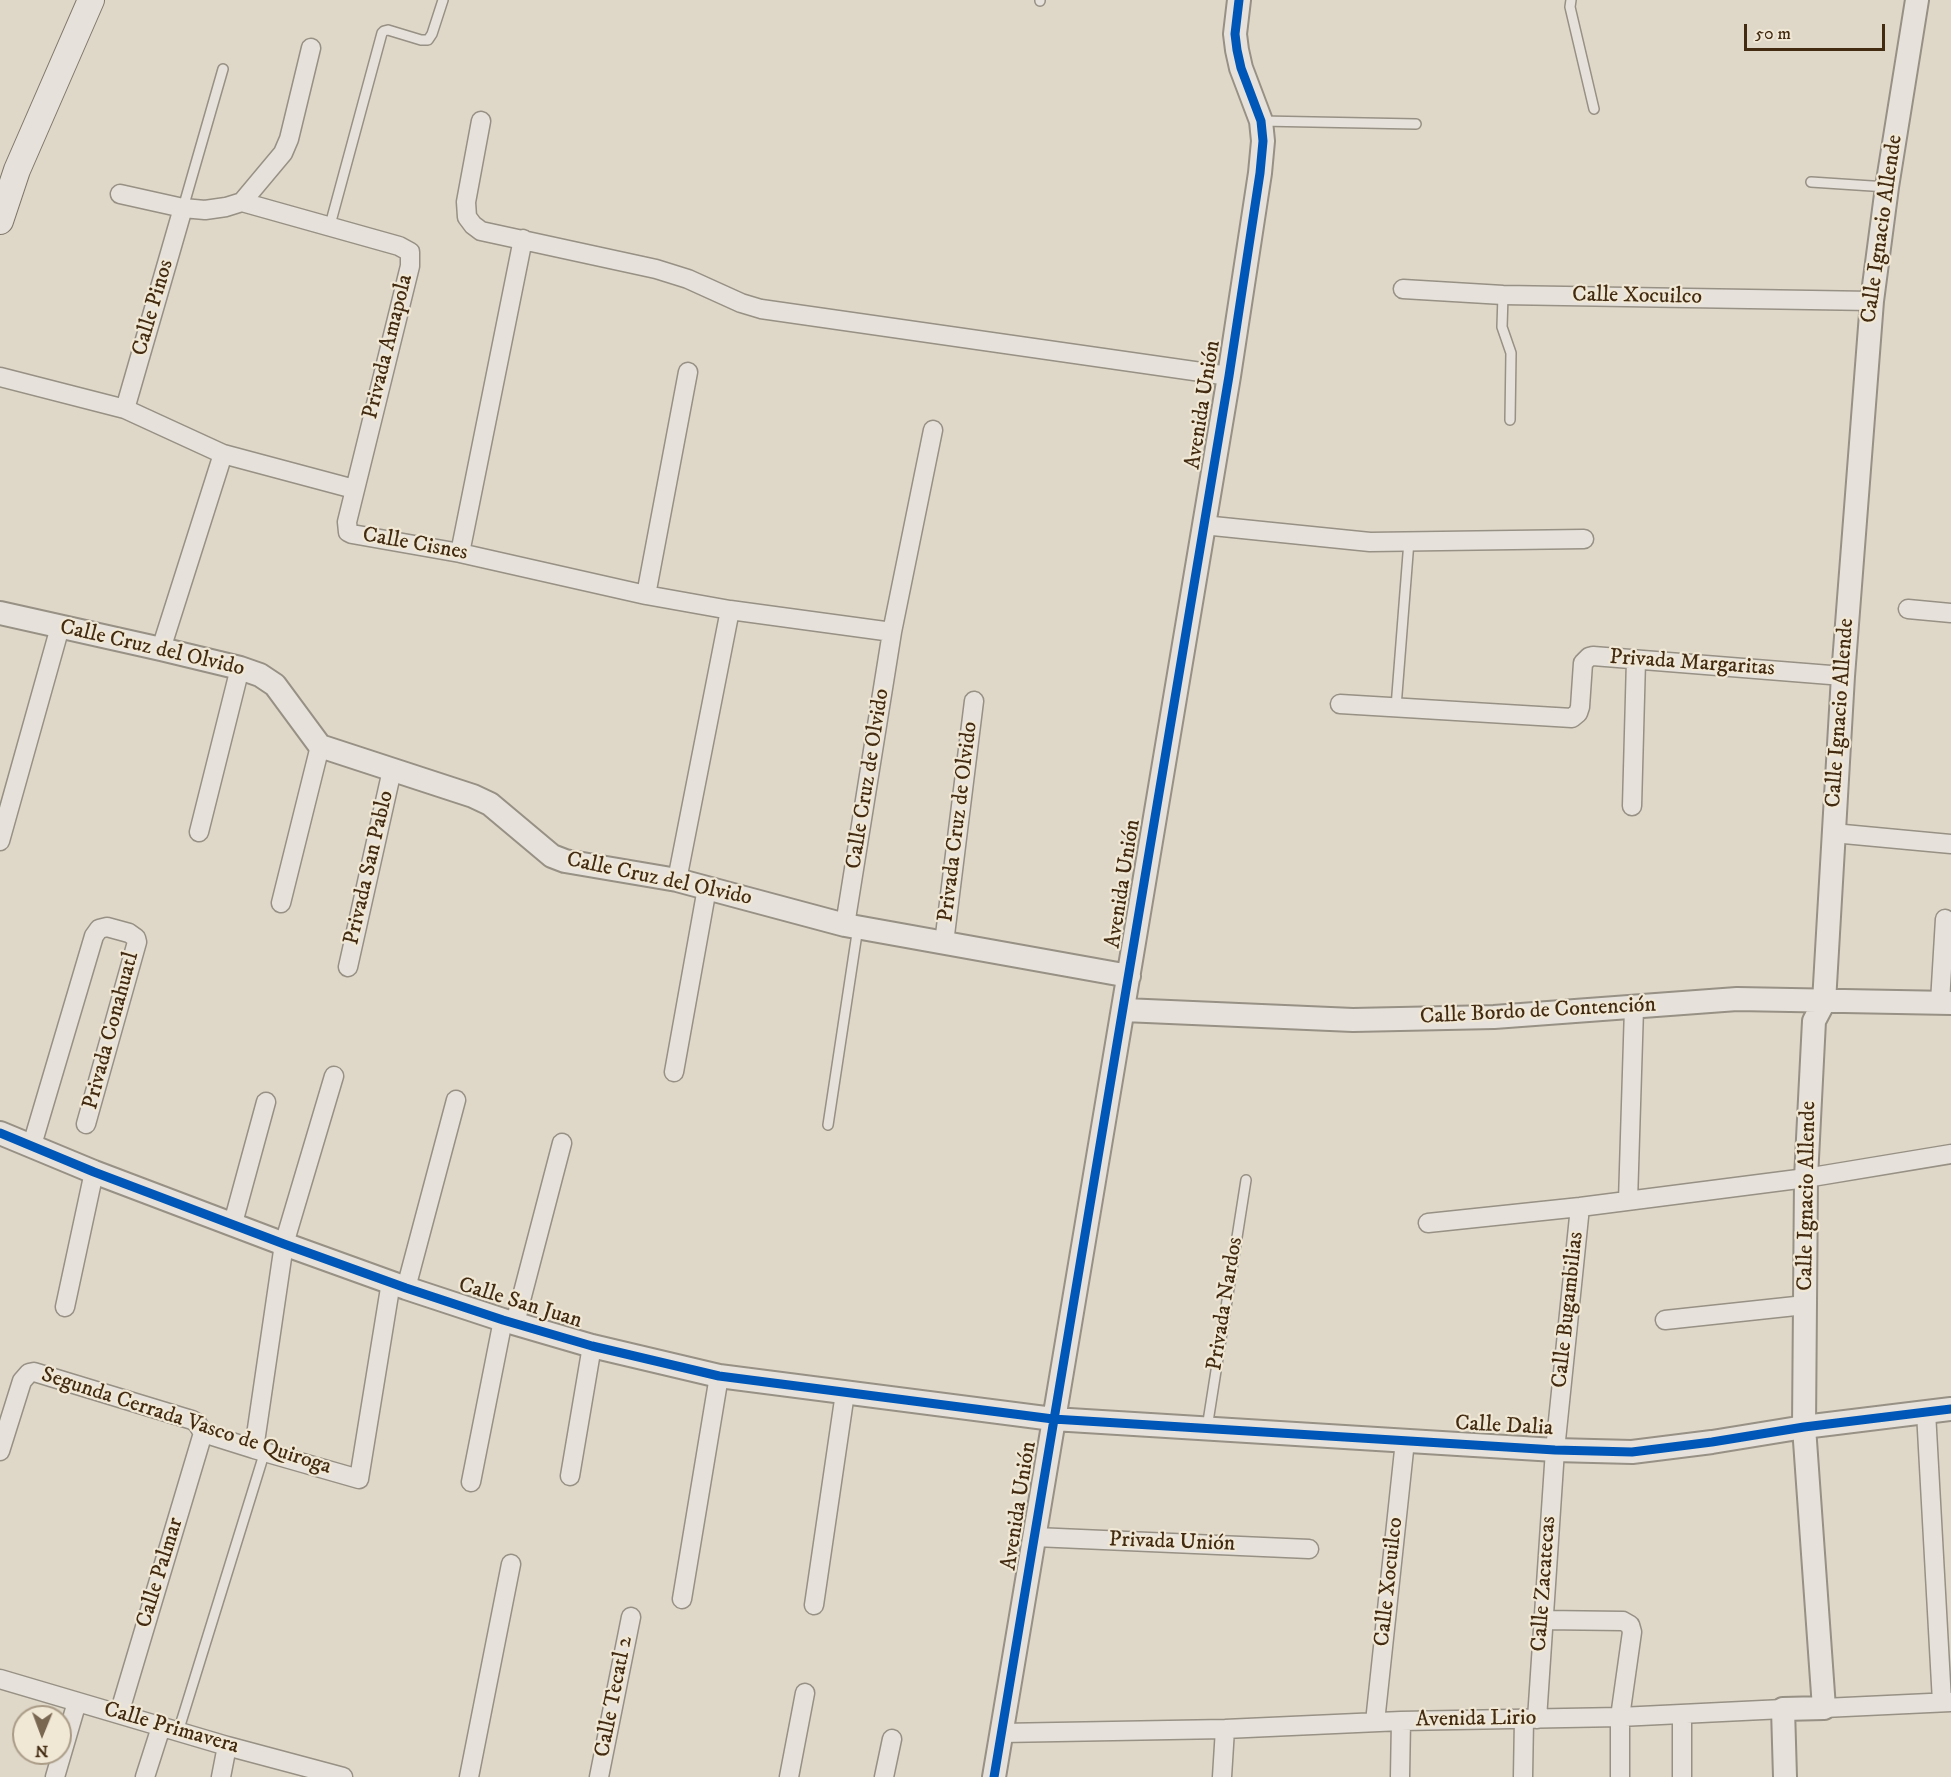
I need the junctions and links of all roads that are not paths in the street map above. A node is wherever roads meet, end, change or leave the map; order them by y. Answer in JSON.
{"nodes":[{"id":1,"x":91,"y":0,"type":"edge"},
{"id":2,"x":443,"y":0,"type":"edge"},
{"id":3,"x":1239,"y":0,"type":"edge"},
{"id":4,"x":1571,"y":0,"type":"edge"},
{"id":5,"x":1917,"y":0,"type":"edge"},
{"id":6,"x":311,"y":48,"type":"dead end"},
{"id":7,"x":223,"y":69,"type":"dead end"},
{"id":8,"x":1594,"y":109,"type":"dead end"},
{"id":9,"x":481,"y":121,"type":"dead end"},
{"id":10,"x":1261,"y":121,"type":"junction"},
{"id":11,"x":1416,"y":124,"type":"dead end"},
{"id":12,"x":9,"y":167,"type":"edge"},
{"id":13,"x":1811,"y":182,"type":"dead end"},
{"id":14,"x":1887,"y":187,"type":"junction"},
{"id":15,"x":120,"y":194,"type":"dead end"},
{"id":16,"x":242,"y":202,"type":"junction"},
{"id":17,"x":183,"y":208,"type":"junction"},
{"id":18,"x":0,"y":221,"type":"edge"},
{"id":19,"x":330,"y":225,"type":"junction"},
{"id":20,"x":523,"y":239,"type":"junction"},
{"id":21,"x":1403,"y":289,"type":"dead end"},
{"id":22,"x":1503,"y":295,"type":"junction"},
{"id":23,"x":1872,"y":301,"type":"junction"},
{"id":24,"x":688,"y":372,"type":"dead end"},
{"id":25,"x":1229,"y":376,"type":"junction"},
{"id":26,"x":0,"y":377,"type":"edge"},
{"id":27,"x":124,"y":409,"type":"junction"},
{"id":28,"x":1510,"y":420,"type":"dead end"},
{"id":29,"x":933,"y":430,"type":"dead end"},
{"id":30,"x":223,"y":454,"type":"junction"},
{"id":31,"x":354,"y":489,"type":"junction"},
{"id":32,"x":1203,"y":525,"type":"junction"},
{"id":33,"x":1584,"y":539,"type":"dead end"},
{"id":34,"x":1409,"y":541,"type":"junction"},
{"id":35,"x":460,"y":553,"type":"junction"},
{"id":36,"x":646,"y":595,"type":"junction"},
{"id":37,"x":1908,"y":609,"type":"dead end"},
{"id":38,"x":730,"y":610,"type":"junction"},
{"id":39,"x":0,"y":613,"type":"edge"},
{"id":40,"x":1951,"y":613,"type":"edge"},
{"id":41,"x":60,"y":627,"type":"junction"},
{"id":42,"x":892,"y":632,"type":"junction"},
{"id":43,"x":161,"y":649,"type":"junction"},
{"id":44,"x":1636,"y":660,"type":"junction"},
{"id":45,"x":240,"y":668,"type":"junction"},
{"id":46,"x":1843,"y":676,"type":"junction"},
{"id":47,"x":974,"y":701,"type":"dead end"},
{"id":48,"x":1340,"y":704,"type":"dead end"},
{"id":49,"x":1396,"y":707,"type":"junction"},
{"id":50,"x":320,"y":746,"type":"junction"},
{"id":51,"x":392,"y":770,"type":"junction"},
{"id":52,"x":1632,"y":806,"type":"dead end"},
{"id":53,"x":199,"y":832,"type":"dead end"},
{"id":54,"x":1833,"y":833,"type":"junction"},
{"id":55,"x":0,"y":841,"type":"edge"},
{"id":56,"x":1951,"y":844,"type":"edge"},
{"id":57,"x":677,"y":880,"type":"junction"},
{"id":58,"x":707,"y":888,"type":"junction"},
{"id":59,"x":281,"y":903,"type":"dead end"},
{"id":60,"x":1945,"y":919,"type":"dead end"},
{"id":61,"x":851,"y":926,"type":"junction"},
{"id":62,"x":944,"y":943,"type":"junction"},
{"id":63,"x":348,"y":967,"type":"dead end"},
{"id":64,"x":1129,"y":976,"type":"junction"},
{"id":65,"x":1824,"y":1002,"type":"junction"},
{"id":66,"x":1946,"y":1002,"type":"edge"},
{"id":67,"x":1634,"y":1008,"type":"junction"},
{"id":68,"x":1124,"y":1010,"type":"junction"},
{"id":69,"x":674,"y":1072,"type":"dead end"},
{"id":70,"x":334,"y":1076,"type":"dead end"},
{"id":71,"x":456,"y":1100,"type":"dead end"},
{"id":72,"x":266,"y":1102,"type":"dead end"},
{"id":73,"x":86,"y":1124,"type":"dead end"},
{"id":74,"x":828,"y":1125,"type":"dead end"},
{"id":75,"x":0,"y":1133,"type":"edge"},
{"id":76,"x":562,"y":1143,"type":"dead end"},
{"id":77,"x":32,"y":1145,"type":"junction"},
{"id":78,"x":1951,"y":1154,"type":"edge"},
{"id":79,"x":94,"y":1172,"type":"junction"},
{"id":80,"x":1806,"y":1178,"type":"junction"},
{"id":81,"x":1246,"y":1180,"type":"dead end"},
{"id":82,"x":1628,"y":1201,"type":"junction"},
{"id":83,"x":1580,"y":1207,"type":"junction"},
{"id":84,"x":233,"y":1223,"type":"junction"},
{"id":85,"x":1428,"y":1223,"type":"dead end"},
{"id":86,"x":284,"y":1244,"type":"junction"},
{"id":87,"x":399,"y":1285,"type":"junction"},
{"id":88,"x":1805,"y":1305,"type":"junction"},
{"id":89,"x":65,"y":1307,"type":"dead end"},
{"id":90,"x":1665,"y":1320,"type":"dead end"},
{"id":91,"x":509,"y":1322,"type":"junction"},
{"id":92,"x":592,"y":1346,"type":"junction"},
{"id":93,"x":719,"y":1376,"type":"junction"},
{"id":94,"x":845,"y":1393,"type":"junction"},
{"id":95,"x":1951,"y":1409,"type":"edge"},
{"id":96,"x":1926,"y":1412,"type":"junction"},
{"id":97,"x":1053,"y":1419,"type":"junction"},
{"id":98,"x":1804,"y":1427,"type":"junction"},
{"id":99,"x":1207,"y":1428,"type":"junction"},
{"id":100,"x":203,"y":1432,"type":"junction"},
{"id":101,"x":1405,"y":1441,"type":"junction"},
{"id":102,"x":260,"y":1450,"type":"junction"},
{"id":103,"x":1555,"y":1450,"type":"junction"},
{"id":104,"x":0,"y":1451,"type":"edge"},
{"id":105,"x":570,"y":1476,"type":"dead end"},
{"id":106,"x":471,"y":1482,"type":"dead end"},
{"id":107,"x":1035,"y":1537,"type":"junction"},
{"id":108,"x":1309,"y":1549,"type":"dead end"},
{"id":109,"x":511,"y":1564,"type":"dead end"},
{"id":110,"x":682,"y":1599,"type":"dead end"},
{"id":111,"x":814,"y":1605,"type":"dead end"},
{"id":112,"x":631,"y":1617,"type":"dead end"},
{"id":113,"x":1542,"y":1620,"type":"junction"},
{"id":114,"x":0,"y":1679,"type":"edge"},
{"id":115,"x":805,"y":1693,"type":"dead end"},
{"id":116,"x":77,"y":1702,"type":"junction"},
{"id":117,"x":1947,"y":1702,"type":"edge"},
{"id":118,"x":1824,"y":1708,"type":"junction"},
{"id":119,"x":1783,"y":1709,"type":"junction"},
{"id":120,"x":119,"y":1714,"type":"junction"},
{"id":121,"x":1682,"y":1714,"type":"junction"},
{"id":122,"x":1620,"y":1717,"type":"junction"},
{"id":123,"x":1530,"y":1719,"type":"junction"},
{"id":124,"x":1401,"y":1721,"type":"junction"},
{"id":125,"x":1375,"y":1722,"type":"junction"},
{"id":126,"x":170,"y":1729,"type":"junction"},
{"id":127,"x":1225,"y":1729,"type":"junction"},
{"id":128,"x":1001,"y":1732,"type":"junction"},
{"id":129,"x":892,"y":1739,"type":"dead end"},
{"id":130,"x":227,"y":1746,"type":"junction"},
{"id":131,"x":55,"y":1777,"type":"edge"},
{"id":132,"x":145,"y":1777,"type":"edge"},
{"id":133,"x":221,"y":1777,"type":"edge"},
{"id":134,"x":343,"y":1777,"type":"edge"},
{"id":135,"x":469,"y":1777,"type":"edge"},
{"id":136,"x":599,"y":1777,"type":"edge"},
{"id":137,"x":789,"y":1777,"type":"edge"},
{"id":138,"x":884,"y":1777,"type":"edge"},
{"id":139,"x":994,"y":1777,"type":"edge"},
{"id":140,"x":1222,"y":1777,"type":"edge"},
{"id":141,"x":1400,"y":1777,"type":"edge"},
{"id":142,"x":1523,"y":1777,"type":"edge"},
{"id":143,"x":1620,"y":1777,"type":"edge"},
{"id":144,"x":1682,"y":1777,"type":"edge"},
{"id":145,"x":1785,"y":1777,"type":"edge"}],
"edges":[{"from":1,"to":12,"type":"main road"},
{"from":2,"to":19,"type":"lane"},
{"from":3,"to":10,"type":"street","name":"Avenida Unión"},
{"from":4,"to":8,"type":"lane"},
{"from":5,"to":14,"type":"street","name":"Calle Ignacio Allende"},
{"from":6,"to":16,"type":"street"},
{"from":7,"to":17,"type":"lane"},
{"from":9,"to":20,"type":"street"},
{"from":10,"to":11,"type":"lane"},
{"from":10,"to":25,"type":"street","name":"Avenida Unión"},
{"from":12,"to":18,"type":"main road"},
{"from":13,"to":14,"type":"lane"},
{"from":14,"to":23,"type":"street","name":"Calle Ignacio Allende"},
{"from":15,"to":17,"type":"street"},
{"from":16,"to":17,"type":"street"},
{"from":16,"to":19,"type":"street"},
{"from":17,"to":27,"type":"street","name":"Calle Pinos"},
{"from":19,"to":31,"type":"street","name":"Privada Amapola"},
{"from":20,"to":25,"type":"street"},
{"from":20,"to":35,"type":"street"},
{"from":21,"to":22,"type":"street","name":"Calle Xocuilco"},
{"from":22,"to":23,"type":"street","name":"Calle Xocuilco"},
{"from":22,"to":28,"type":"lane"},
{"from":23,"to":46,"type":"street","name":"Calle Ignacio Allende"},
{"from":24,"to":36,"type":"street"},
{"from":25,"to":32,"type":"street","name":"Avenida Unión"},
{"from":26,"to":27,"type":"street"},
{"from":27,"to":30,"type":"street"},
{"from":29,"to":42,"type":"street","name":"Calle Cruz de Olvido"},
{"from":30,"to":31,"type":"street"},
{"from":30,"to":43,"type":"street"},
{"from":31,"to":35,"type":"street","name":"Calle Cisnes"},
{"from":32,"to":34,"type":"street"},
{"from":32,"to":64,"type":"street","name":"Avenida Unión"},
{"from":33,"to":34,"type":"street"},
{"from":34,"to":49,"type":"lane"},
{"from":35,"to":36,"type":"street","name":"Calle Cisnes"},
{"from":36,"to":38,"type":"street","name":"Calle Cisnes"},
{"from":37,"to":40,"type":"street"},
{"from":38,"to":42,"type":"street","name":"Calle Cisnes"},
{"from":38,"to":57,"type":"street"},
{"from":39,"to":41,"type":"street","name":"Calle Cruz del Olvido"},
{"from":41,"to":43,"type":"street","name":"Calle Cruz del Olvido"},
{"from":41,"to":55,"type":"street"},
{"from":42,"to":61,"type":"street","name":"Calle Cruz de Olvido"},
{"from":43,"to":45,"type":"street","name":"Calle Cruz del Olvido"},
{"from":44,"to":46,"type":"street","name":"Privada Margaritas"},
{"from":44,"to":49,"type":"street","name":"Privada Margaritas"},
{"from":44,"to":52,"type":"street"},
{"from":45,"to":50,"type":"street","name":"Calle Cruz del Olvido"},
{"from":45,"to":53,"type":"street"},
{"from":46,"to":54,"type":"street","name":"Calle Ignacio Allende"},
{"from":47,"to":62,"type":"street","name":"Privada Cruz de Olvido"},
{"from":48,"to":49,"type":"street","name":"Privada Margaritas"},
{"from":50,"to":51,"type":"street","name":"Calle Cruz del Olvido"},
{"from":50,"to":59,"type":"street"},
{"from":51,"to":57,"type":"street","name":"Calle Cruz del Olvido"},
{"from":51,"to":63,"type":"street","name":"Privada San Pablo"},
{"from":54,"to":56,"type":"street"},
{"from":54,"to":65,"type":"street","name":"Calle Ignacio Allende"},
{"from":57,"to":58,"type":"street","name":"Calle Cruz del Olvido"},
{"from":58,"to":61,"type":"street","name":"Calle Cruz del Olvido"},
{"from":58,"to":69,"type":"street"},
{"from":60,"to":66,"type":"street"},
{"from":61,"to":62,"type":"street","name":"Calle Cruz del Olvido"},
{"from":61,"to":74,"type":"lane"},
{"from":62,"to":64,"type":"street","name":"Calle Cruz del Olvido"},
{"from":64,"to":68,"type":"street","name":"Avenida Unión"},
{"from":65,"to":66,"type":"street","name":"Calle Bordo de Contención"},
{"from":65,"to":67,"type":"street","name":"Calle Bordo de Contención"},
{"from":65,"to":80,"type":"street","name":"Calle Ignacio Allende"},
{"from":67,"to":68,"type":"street","name":"Calle Bordo de Contención"},
{"from":67,"to":82,"type":"street"},
{"from":68,"to":97,"type":"street","name":"Avenida Unión"},
{"from":70,"to":86,"type":"street"},
{"from":71,"to":87,"type":"street"},
{"from":72,"to":84,"type":"street"},
{"from":73,"to":77,"type":"street","name":"Privada Conahuatl"},
{"from":75,"to":77,"type":"street","name":"Calle San Juan"},
{"from":76,"to":91,"type":"street"},
{"from":77,"to":79,"type":"street","name":"Calle San Juan"},
{"from":78,"to":80,"type":"street"},
{"from":79,"to":84,"type":"street","name":"Calle San Juan"},
{"from":79,"to":89,"type":"street"},
{"from":80,"to":82,"type":"street"},
{"from":80,"to":88,"type":"street","name":"Calle Ignacio Allende"},
{"from":81,"to":99,"type":"lane","name":"Privada Nardos"},
{"from":82,"to":83,"type":"street"},
{"from":83,"to":85,"type":"street"},
{"from":83,"to":103,"type":"street","name":"Calle Bugambilias"},
{"from":84,"to":86,"type":"street","name":"Calle San Juan"},
{"from":86,"to":87,"type":"street","name":"Calle San Juan"},
{"from":86,"to":102,"type":"street"},
{"from":87,"to":91,"type":"street","name":"Calle San Juan"},
{"from":87,"to":102,"type":"street","name":"Segunda Cerrada Vasco de Quiroga"},
{"from":88,"to":90,"type":"street"},
{"from":88,"to":98,"type":"street","name":"Calle Ignacio Allende"},
{"from":91,"to":92,"type":"street","name":"Calle San Juan"},
{"from":91,"to":106,"type":"street"},
{"from":92,"to":93,"type":"street","name":"Calle San Juan"},
{"from":92,"to":105,"type":"street"},
{"from":93,"to":94,"type":"street","name":"Calle San Juan"},
{"from":93,"to":110,"type":"street"},
{"from":94,"to":97,"type":"street","name":"Calle San Juan"},
{"from":94,"to":111,"type":"street"},
{"from":95,"to":96,"type":"street","name":"Calle Dalia"},
{"from":96,"to":98,"type":"street","name":"Calle Dalia"},
{"from":96,"to":117,"type":"street"},
{"from":97,"to":99,"type":"street","name":"Calle Dalia"},
{"from":97,"to":107,"type":"street","name":"Avenida Unión"},
{"from":98,"to":103,"type":"street","name":"Calle Dalia"},
{"from":98,"to":118,"type":"street"},
{"from":99,"to":101,"type":"street","name":"Calle Dalia"},
{"from":100,"to":102,"type":"street","name":"Segunda Cerrada Vasco de Quiroga"},
{"from":100,"to":104,"type":"street","name":"Segunda Cerrada Vasco de Quiroga"},
{"from":100,"to":120,"type":"street","name":"Calle Palmar"},
{"from":101,"to":103,"type":"street","name":"Calle Dalia"},
{"from":101,"to":125,"type":"street","name":"Calle Xocuilco"},
{"from":102,"to":126,"type":"lane"},
{"from":103,"to":113,"type":"street","name":"Calle Zacatecas"},
{"from":107,"to":108,"type":"street","name":"Privada Unión"},
{"from":107,"to":128,"type":"street","name":"Avenida Unión"},
{"from":109,"to":135,"type":"street"},
{"from":112,"to":136,"type":"street","name":"Calle Tecatl 2"},
{"from":113,"to":122,"type":"street"},
{"from":113,"to":123,"type":"street","name":"Calle Zacatecas"},
{"from":114,"to":116,"type":"street","name":"Calle Primavera"},
{"from":115,"to":137,"type":"street"},
{"from":116,"to":120,"type":"street","name":"Calle Primavera"},
{"from":116,"to":131,"type":"street"},
{"from":117,"to":118,"type":"street","name":"Avenida Lirio"},
{"from":118,"to":119,"type":"street","name":"Avenida Lirio"},
{"from":119,"to":121,"type":"street","name":"Avenida Lirio"},
{"from":119,"to":145,"type":"street"},
{"from":120,"to":126,"type":"street","name":"Calle Primavera"},
{"from":121,"to":122,"type":"street","name":"Avenida Lirio"},
{"from":121,"to":144,"type":"street"},
{"from":122,"to":123,"type":"street","name":"Avenida Lirio"},
{"from":122,"to":143,"type":"street"},
{"from":123,"to":124,"type":"street","name":"Avenida Lirio"},
{"from":123,"to":142,"type":"street","name":"Calle Zacatecas"},
{"from":124,"to":125,"type":"street","name":"Avenida Lirio"},
{"from":124,"to":141,"type":"street"},
{"from":125,"to":127,"type":"street","name":"Avenida Lirio"},
{"from":126,"to":130,"type":"street","name":"Calle Primavera"},
{"from":126,"to":132,"type":"street"},
{"from":127,"to":128,"type":"street","name":"Avenida Lirio"},
{"from":127,"to":140,"type":"street"},
{"from":128,"to":139,"type":"street","name":"Avenida Unión"},
{"from":129,"to":138,"type":"street"},
{"from":130,"to":133,"type":"street"},
{"from":130,"to":134,"type":"street","name":"Calle Primavera"}]}
